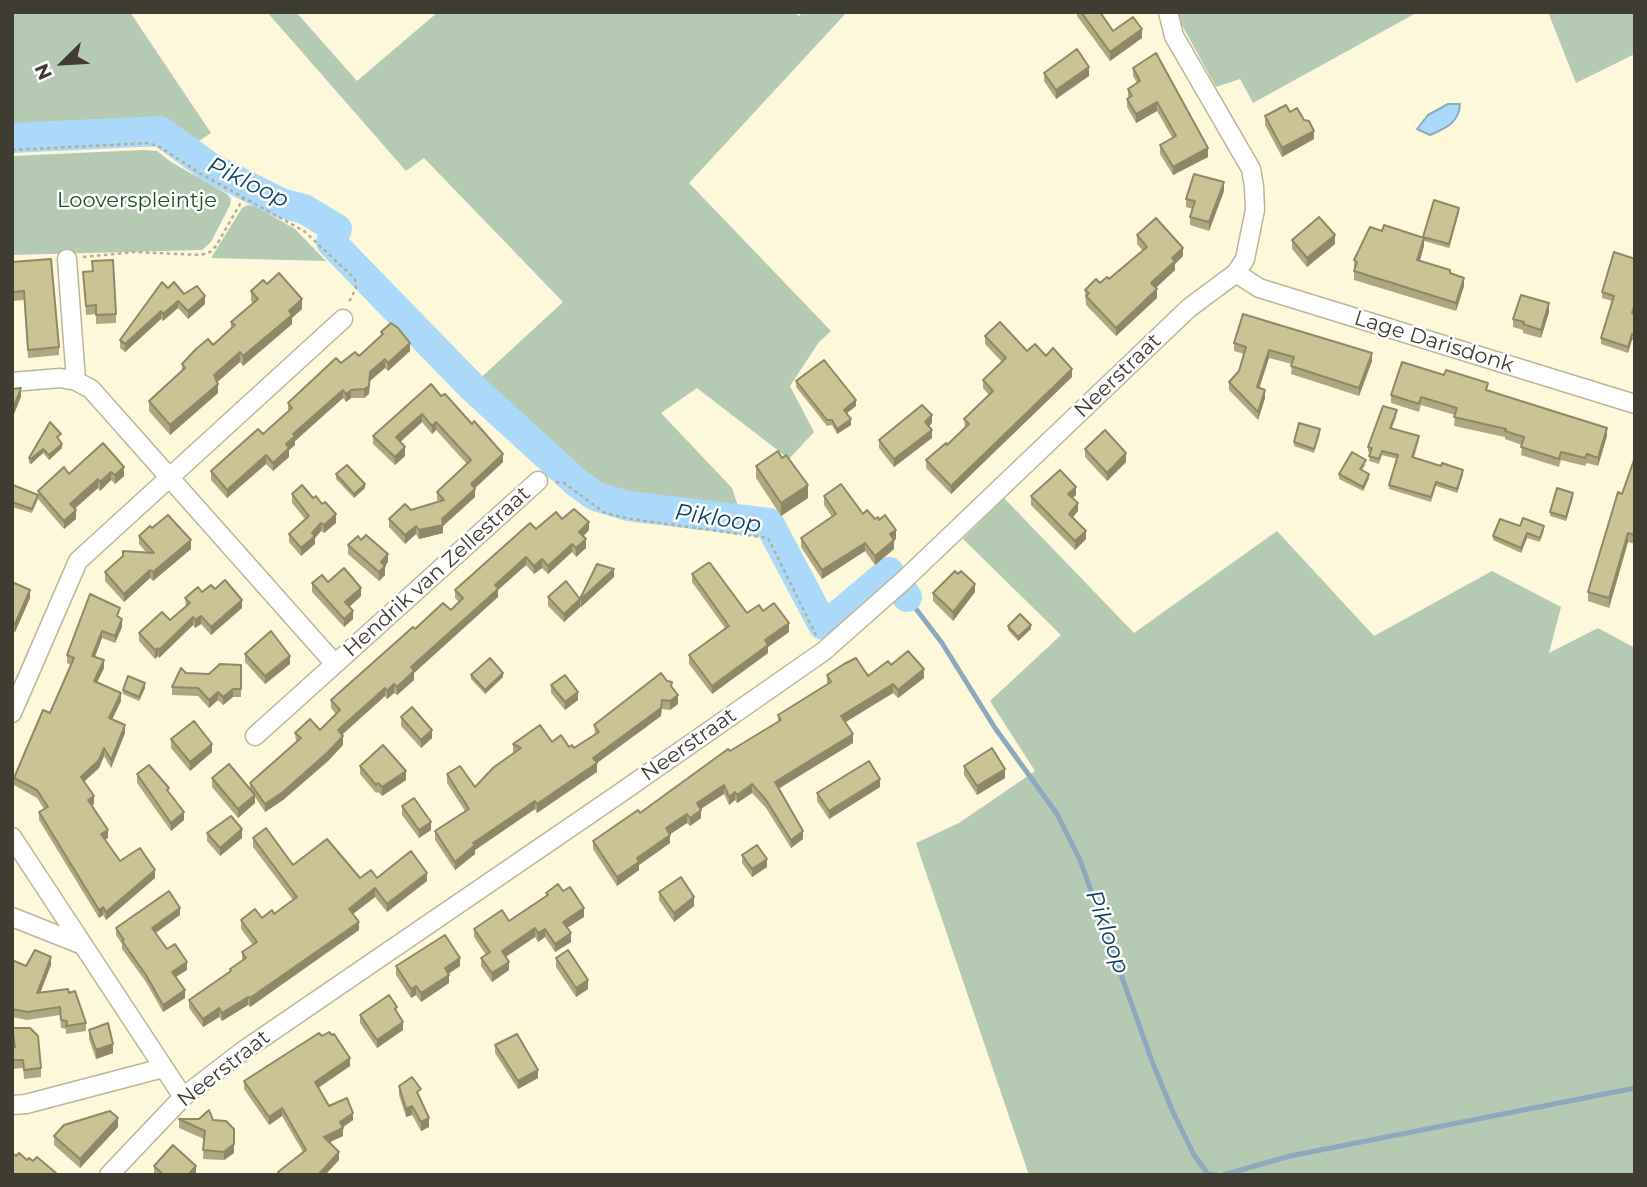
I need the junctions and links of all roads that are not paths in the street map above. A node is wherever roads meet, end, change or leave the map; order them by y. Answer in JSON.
{"nodes":[{"id":1,"x":1168,"y":12,"type":"edge"},
{"id":2,"x":67,"y":259,"type":"road end"},
{"id":3,"x":1236,"y":274,"type":"junction"},
{"id":4,"x":343,"y":318,"type":"road end"},
{"id":5,"x":76,"y":381,"type":"junction"},
{"id":6,"x":12,"y":382,"type":"edge"},
{"id":7,"x":1635,"y":404,"type":"edge"},
{"id":8,"x":169,"y":476,"type":"junction"},
{"id":9,"x":538,"y":481,"type":"road end"},
{"id":10,"x":335,"y":664,"type":"junction"},
{"id":11,"x":21,"y":670,"type":"edge"},
{"id":12,"x":12,"y":713,"type":"edge"},
{"id":13,"x":255,"y":736,"type":"dead end"},
{"id":14,"x":12,"y":837,"type":"edge"},
{"id":15,"x":12,"y":917,"type":"edge"},
{"id":16,"x":81,"y":944,"type":"junction"},
{"id":17,"x":163,"y":1068,"type":"junction"},
{"id":18,"x":183,"y":1097,"type":"junction"},
{"id":19,"x":12,"y":1105,"type":"edge"},
{"id":20,"x":109,"y":1175,"type":"edge"}],
"edges":[{"from":1,"to":3,"type":"street"},
{"from":2,"to":5,"type":"street"},
{"from":3,"to":7,"type":"street","name":"Lage Darisdonk"},
{"from":3,"to":18,"type":"street","name":"Neerstraat"},
{"from":4,"to":8,"type":"street"},
{"from":5,"to":6,"type":"street"},
{"from":5,"to":8,"type":"street","name":"Hendrik van Zellestraat"},
{"from":8,"to":10,"type":"street","name":"Hendrik van Zellestraat"},
{"from":8,"to":11,"type":"street"},
{"from":9,"to":10,"type":"street","name":"Hendrik van Zellestraat"},
{"from":10,"to":13,"type":"street","name":"Hendrik van Zellestraat"},
{"from":11,"to":12,"type":"street"},
{"from":14,"to":16,"type":"street"},
{"from":15,"to":16,"type":"street"},
{"from":16,"to":17,"type":"street"},
{"from":17,"to":18,"type":"street"},
{"from":17,"to":19,"type":"street"},
{"from":18,"to":20,"type":"street","name":"Neerstraat"}]}
